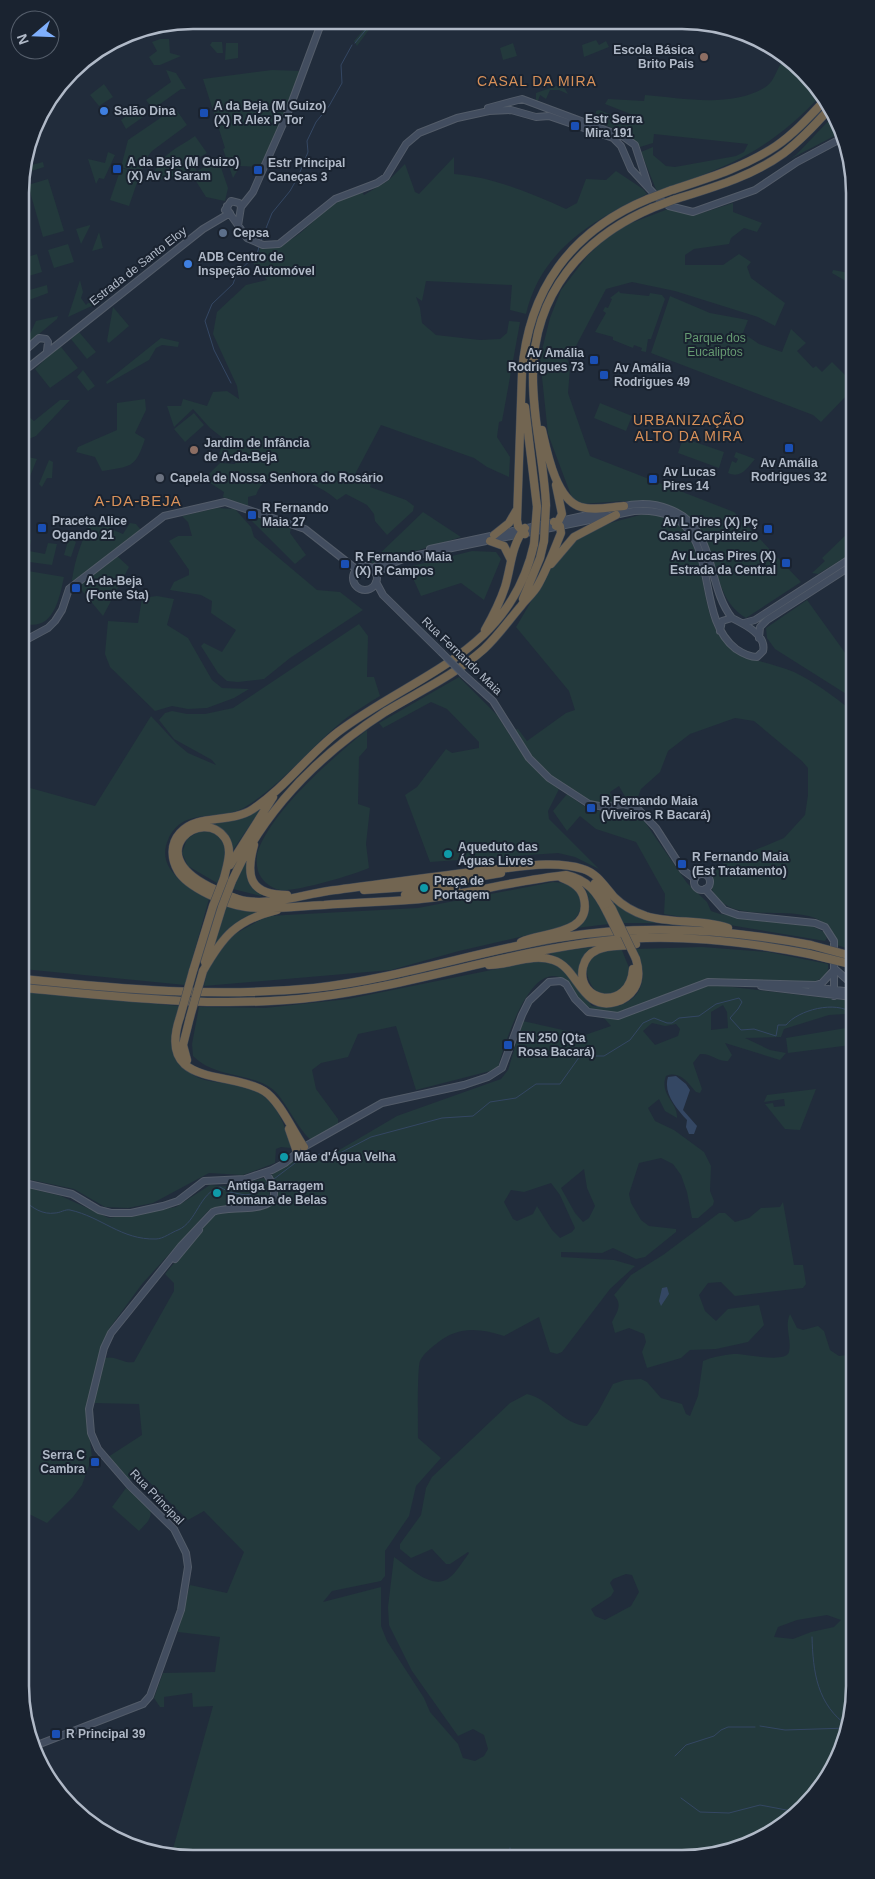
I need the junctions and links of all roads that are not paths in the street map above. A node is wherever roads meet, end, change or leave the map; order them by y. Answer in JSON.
{"nodes":[{"id":1,"x":319,"y":29,"type":"edge"},
{"id":2,"x":515,"y":101,"type":"junction"},
{"id":3,"x":821,"y":104,"type":"edge"},
{"id":4,"x":515,"y":110,"type":"junction"},
{"id":5,"x":544,"y":112,"type":"junction"},
{"id":6,"x":826,"y":114,"type":"edge"},
{"id":7,"x":460,"y":117,"type":"junction"},
{"id":8,"x":629,"y":140,"type":"junction"},
{"id":9,"x":838,"y":140,"type":"edge"},
{"id":10,"x":621,"y":146,"type":"junction"},
{"id":11,"x":642,"y":165,"type":"junction"},
{"id":12,"x":631,"y":169,"type":"junction"},
{"id":13,"x":650,"y":188,"type":"junction"},
{"id":14,"x":227,"y":206,"type":"junction"},
{"id":15,"x":240,"y":206,"type":"junction"},
{"id":16,"x":230,"y":214,"type":"junction"},
{"id":17,"x":222,"y":216,"type":"junction"},
{"id":18,"x":238,"y":226,"type":"junction"},
{"id":19,"x":68,"y":335,"type":"junction"},
{"id":20,"x":48,"y":341,"type":"junction"},
{"id":21,"x":29,"y":347,"type":"edge"},
{"id":22,"x":47,"y":351,"type":"junction"},
{"id":23,"x":29,"y":367,"type":"edge"},
{"id":24,"x":522,"y":373,"type":"junction"},
{"id":25,"x":534,"y":390,"type":"junction"},
{"id":26,"x":552,"y":463,"type":"junction"},
{"id":27,"x":518,"y":502,"type":"junction"},
{"id":28,"x":624,"y":506,"type":"junction"},
{"id":29,"x":616,"y":514,"type":"junction"},
{"id":30,"x":557,"y":524,"type":"junction"},
{"id":31,"x":522,"y":532,"type":"junction"},
{"id":32,"x":492,"y":538,"type":"junction"},
{"id":33,"x":511,"y":563,"type":"junction"},
{"id":34,"x":846,"y":564,"type":"edge"},
{"id":35,"x":846,"y":565,"type":"edge"},
{"id":36,"x":356,"y":569,"type":"junction"},
{"id":37,"x":374,"y":571,"type":"junction"},
{"id":38,"x":543,"y":576,"type":"junction"},
{"id":39,"x":376,"y":582,"type":"junction"},
{"id":40,"x":368,"y":589,"type":"junction"},
{"id":41,"x":383,"y":595,"type":"junction"},
{"id":42,"x":519,"y":607,"type":"junction"},
{"id":43,"x":732,"y":618,"type":"junction"},
{"id":44,"x":744,"y":623,"type":"junction"},
{"id":45,"x":720,"y":631,"type":"junction"},
{"id":46,"x":29,"y":638,"type":"edge"},
{"id":47,"x":759,"y":638,"type":"junction"},
{"id":48,"x":477,"y":642,"type":"junction"},
{"id":49,"x":282,"y":785,"type":"junction"},
{"id":50,"x":257,"y":834,"type":"junction"},
{"id":51,"x":574,"y":867,"type":"junction"},
{"id":52,"x":546,"y":877,"type":"junction"},
{"id":53,"x":694,"y":879,"type":"junction"},
{"id":54,"x":228,"y":880,"type":"junction"},
{"id":55,"x":705,"y":889,"type":"junction"},
{"id":56,"x":304,"y":895,"type":"junction"},
{"id":57,"x":292,"y":906,"type":"junction"},
{"id":58,"x":609,"y":910,"type":"junction"},
{"id":59,"x":739,"y":933,"type":"junction"},
{"id":60,"x":656,"y":938,"type":"junction"},
{"id":61,"x":511,"y":947,"type":"junction"},
{"id":62,"x":846,"y":958,"type":"edge"},
{"id":63,"x":633,"y":959,"type":"junction"},
{"id":64,"x":846,"y":959,"type":"edge"},
{"id":65,"x":472,"y":966,"type":"junction"},
{"id":66,"x":835,"y":969,"type":"junction"},
{"id":67,"x":203,"y":971,"type":"junction"},
{"id":68,"x":846,"y":979,"type":"edge"},
{"id":69,"x":29,"y":980,"type":"edge"},
{"id":70,"x":764,"y":982,"type":"junction"},
{"id":71,"x":738,"y":983,"type":"junction"},
{"id":72,"x":29,"y":989,"type":"edge"},
{"id":73,"x":846,"y":992,"type":"edge"},
{"id":74,"x":834,"y":993,"type":"junction"},
{"id":75,"x":846,"y":996,"type":"edge"},
{"id":76,"x":193,"y":1071,"type":"junction"},
{"id":77,"x":285,"y":1118,"type":"junction"},
{"id":78,"x":304,"y":1147,"type":"junction"},
{"id":79,"x":297,"y":1152,"type":"junction"},
{"id":80,"x":266,"y":1173,"type":"junction"},
{"id":81,"x":29,"y":1184,"type":"edge"},
{"id":82,"x":39,"y":1744,"type":"edge"}],
"edges":[{"from":1,"to":15,"type":"street"},
{"from":2,"to":4,"type":"street"},
{"from":2,"to":5,"type":"street"},
{"from":2,"to":7,"type":"street"},
{"from":3,"to":24,"type":"highway","bridge":true},
{"from":4,"to":5,"type":"street"},
{"from":4,"to":7,"type":"street"},
{"from":5,"to":8,"type":"street"},
{"from":5,"to":10,"type":"street"},
{"from":6,"to":25,"type":"highway","bridge":true},
{"from":7,"to":18,"type":"street"},
{"from":8,"to":10,"type":"street"},
{"from":8,"to":11,"type":"street"},
{"from":9,"to":13,"type":"street"},
{"from":10,"to":12,"type":"street"},
{"from":11,"to":12,"type":"street"},
{"from":11,"to":13,"type":"street"},
{"from":12,"to":13,"type":"street"},
{"from":14,"to":15,"type":"street"},
{"from":14,"to":16,"type":"street"},
{"from":14,"to":17,"type":"street","name":"Estrada de Santo Eloy"},
{"from":15,"to":16,"type":"street","name":"Estrada de Santo Eloy"},
{"from":15,"to":18,"type":"street"},
{"from":16,"to":17,"type":"street","name":"Estrada de Santo Eloy"},
{"from":16,"to":18,"type":"street"},
{"from":17,"to":19,"type":"street","name":"Estrada de Santo Eloy"},
{"from":19,"to":20,"type":"street","name":"Estrada de Santo Eloy"},
{"from":19,"to":22,"type":"street","name":"Estrada de Santo Eloy"},
{"from":20,"to":21,"type":"street","name":"Estrada de Santo Eloy"},
{"from":20,"to":22,"type":"street"},
{"from":22,"to":23,"type":"street","name":"Estrada de Santo Eloy"},
{"from":24,"to":27,"type":"highway"},
{"from":24,"to":48,"type":"highway","bridge":true},
{"from":25,"to":26,"type":"highway"},
{"from":25,"to":42,"type":"highway","bridge":true},
{"from":26,"to":28,"type":"highway"},
{"from":26,"to":30,"type":"highway"},
{"from":27,"to":31,"type":"highway"},
{"from":27,"to":32,"type":"highway"},
{"from":28,"to":30,"type":"street"},
{"from":28,"to":43,"type":"street"},
{"from":29,"to":30,"type":"street"},
{"from":29,"to":38,"type":"highway"},
{"from":29,"to":45,"type":"street"},
{"from":30,"to":31,"type":"street"},
{"from":30,"to":38,"type":"highway"},
{"from":31,"to":32,"type":"street"},
{"from":31,"to":33,"type":"highway"},
{"from":32,"to":33,"type":"highway"},
{"from":32,"to":37,"type":"street"},
{"from":33,"to":48,"type":"highway"},
{"from":34,"to":44,"type":"street"},
{"from":35,"to":47,"type":"street"},
{"from":36,"to":37,"type":"street"},
{"from":36,"to":40,"type":"street"},
{"from":36,"to":46,"type":"street"},
{"from":37,"to":39,"type":"street"},
{"from":38,"to":42,"type":"highway"},
{"from":39,"to":40,"type":"street"},
{"from":39,"to":41,"type":"street","name":"Rua Fernando Maia"},
{"from":40,"to":41,"type":"street","name":"Rua Fernando Maia"},
{"from":41,"to":53,"type":"street","name":"Rua Fernando Maia","bridge":true},
{"from":42,"to":50,"type":"highway"},
{"from":43,"to":44,"type":"street"},
{"from":43,"to":45,"type":"street"},
{"from":44,"to":47,"type":"street"},
{"from":45,"to":47,"type":"street"},
{"from":48,"to":49,"type":"highway"},
{"from":49,"to":54,"type":"highway"},
{"from":49,"to":57,"type":"highway"},
{"from":50,"to":54,"type":"highway"},
{"from":50,"to":56,"type":"highway"},
{"from":51,"to":56,"type":"highway"},
{"from":51,"to":58,"type":"highway"},
{"from":51,"to":59,"type":"highway"},
{"from":52,"to":57,"type":"highway"},
{"from":52,"to":58,"type":"highway"},
{"from":52,"to":61,"type":"highway"},
{"from":53,"to":55,"type":"street"},
{"from":53,"to":55,"type":"street"},
{"from":54,"to":56,"type":"highway"},
{"from":54,"to":67,"type":"highway","bridge":true},
{"from":54,"to":76,"type":"highway","bridge":true},
{"from":55,"to":66,"type":"street"},
{"from":57,"to":67,"type":"highway"},
{"from":58,"to":63,"type":"highway","bridge":true},
{"from":59,"to":61,"type":"highway"},
{"from":59,"to":62,"type":"highway","bridge":true},
{"from":60,"to":63,"type":"highway"},
{"from":60,"to":64,"type":"highway","bridge":true},
{"from":60,"to":65,"type":"highway"},
{"from":61,"to":69,"type":"highway"},
{"from":63,"to":65,"type":"highway"},
{"from":65,"to":72,"type":"highway"},
{"from":66,"to":68,"type":"street"},
{"from":66,"to":70,"type":"street"},
{"from":66,"to":74,"type":"street"},
{"from":67,"to":76,"type":"highway","bridge":true},
{"from":70,"to":71,"type":"street"},
{"from":70,"to":74,"type":"street"},
{"from":71,"to":74,"type":"street"},
{"from":71,"to":78,"type":"street"},
{"from":73,"to":74,"type":"street"},
{"from":74,"to":75,"type":"street"},
{"from":76,"to":77,"type":"highway"},
{"from":77,"to":78,"type":"highway"},
{"from":77,"to":79,"type":"highway"},
{"from":78,"to":79,"type":"street"},
{"from":79,"to":80,"type":"street"},
{"from":80,"to":81,"type":"street"},
{"from":80,"to":82,"type":"street","name":"Rua Principal"}]}
